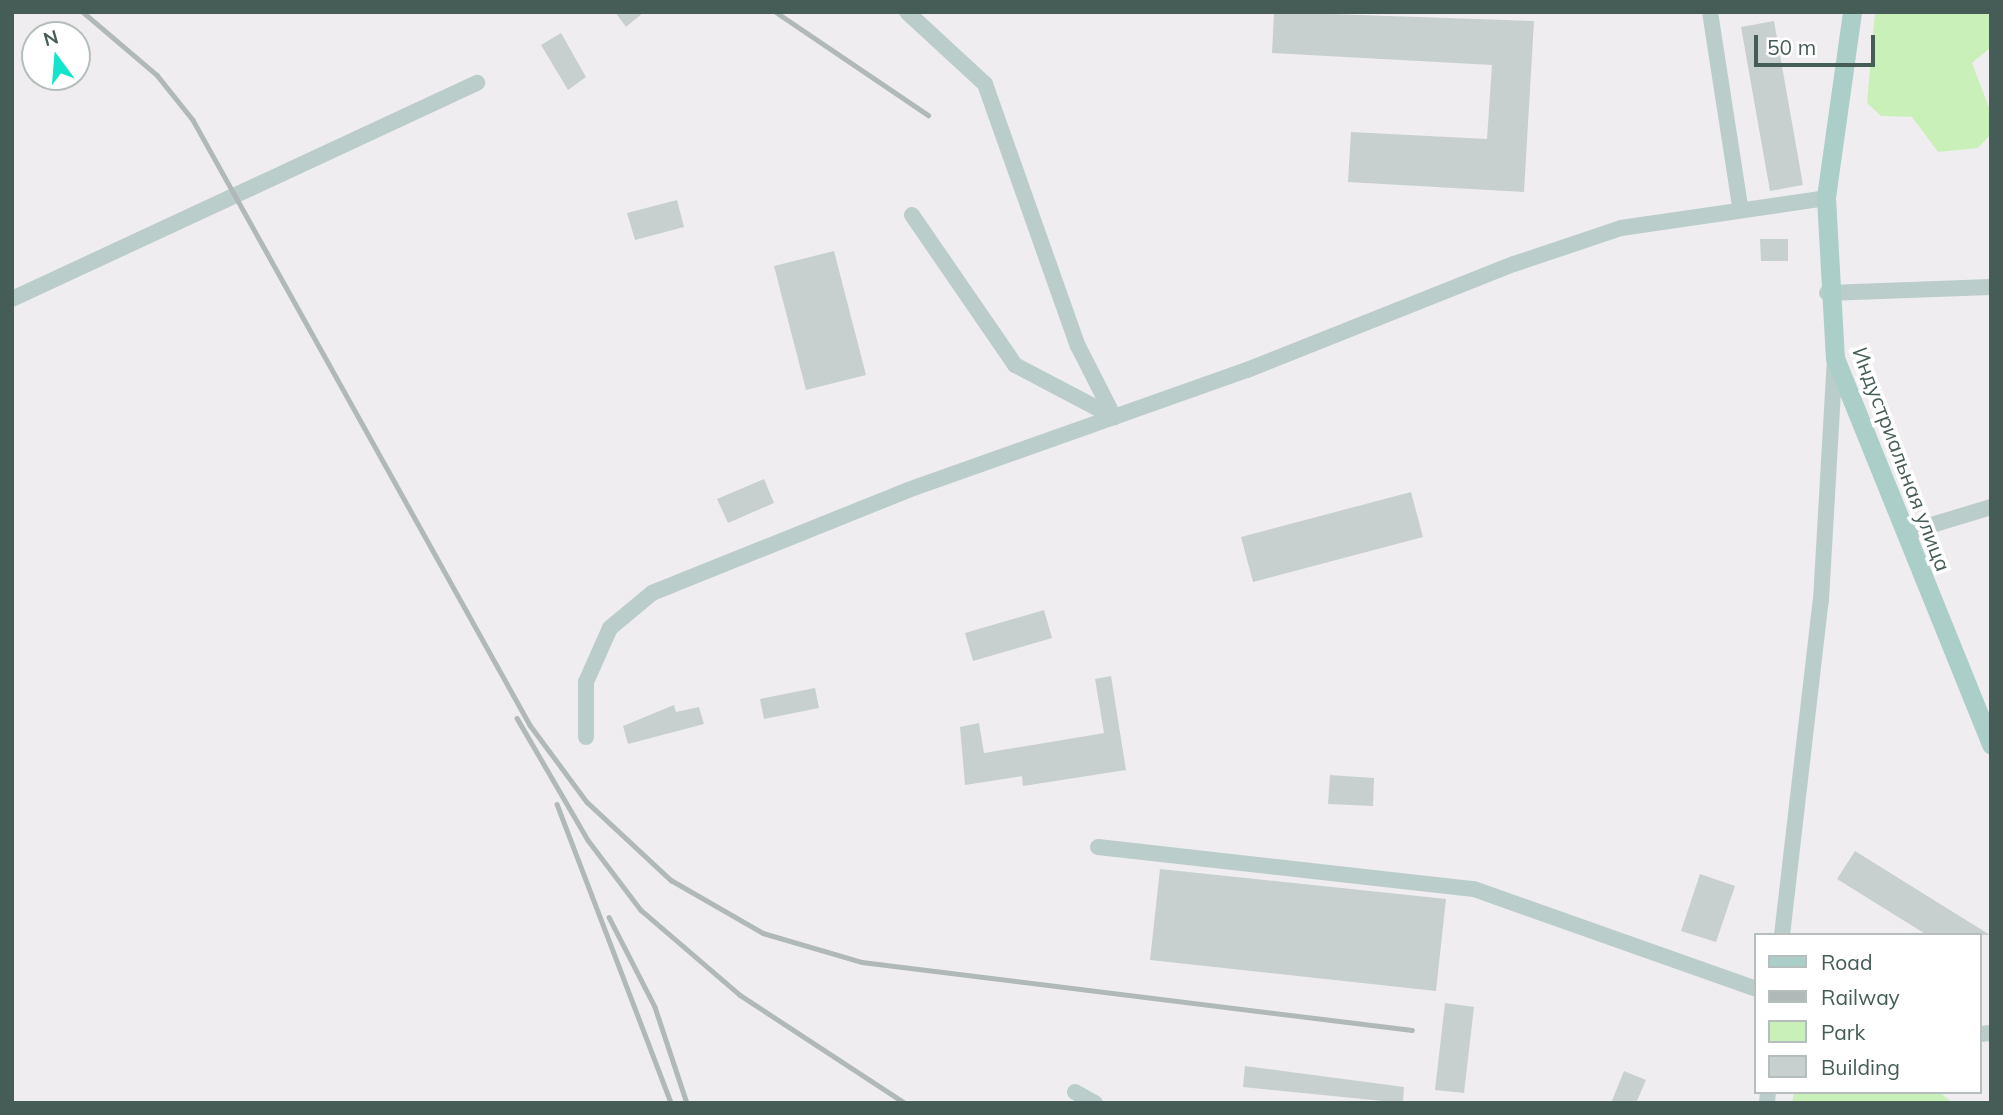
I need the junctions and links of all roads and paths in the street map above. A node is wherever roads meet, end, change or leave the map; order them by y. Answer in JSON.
{"nodes":[{"id":1,"x":908,"y":12,"type":"edge"},
{"id":2,"x":1710,"y":12,"type":"edge"},
{"id":3,"x":1852,"y":12,"type":"edge"},
{"id":4,"x":477,"y":83,"type":"dead end"},
{"id":5,"x":1826,"y":198,"type":"junction"},
{"id":6,"x":1740,"y":206,"type":"junction"},
{"id":7,"x":912,"y":215,"type":"dead end"},
{"id":8,"x":1991,"y":287,"type":"edge"},
{"id":9,"x":1827,"y":293,"type":"junction"},
{"id":10,"x":12,"y":299,"type":"edge"},
{"id":11,"x":1835,"y":358,"type":"junction"},
{"id":12,"x":1114,"y":417,"type":"junction"},
{"id":13,"x":1991,"y":507,"type":"edge"},
{"id":14,"x":1905,"y":533,"type":"junction"},
{"id":15,"x":586,"y":737,"type":"dead end"},
{"id":16,"x":1991,"y":745,"type":"edge"},
{"id":17,"x":1098,"y":847,"type":"dead end"},
{"id":18,"x":1782,"y":933,"type":"edge"},
{"id":19,"x":1755,"y":989,"type":"edge"},
{"id":20,"x":1075,"y":1092,"type":"dead end"},
{"id":21,"x":1095,"y":1103,"type":"edge"}],
"edges":[{"from":1,"to":12,"type":"street"},
{"from":2,"to":6,"type":"street"},
{"from":3,"to":5,"type":"main road","name":"Индустриальная улица"},
{"from":4,"to":10,"type":"street"},
{"from":5,"to":6,"type":"street"},
{"from":5,"to":9,"type":"main road","name":"Индустриальная улица"},
{"from":6,"to":12,"type":"street"},
{"from":7,"to":12,"type":"street"},
{"from":8,"to":9,"type":"street"},
{"from":9,"to":11,"type":"main road","name":"Индустриальная улица"},
{"from":11,"to":14,"type":"main road","name":"Индустриальная улица"},
{"from":11,"to":18,"type":"street"},
{"from":12,"to":15,"type":"street"},
{"from":13,"to":14,"type":"street"},
{"from":14,"to":16,"type":"main road","name":"Индустриальная улица"},
{"from":17,"to":19,"type":"street"},
{"from":20,"to":21,"type":"street"}]}
